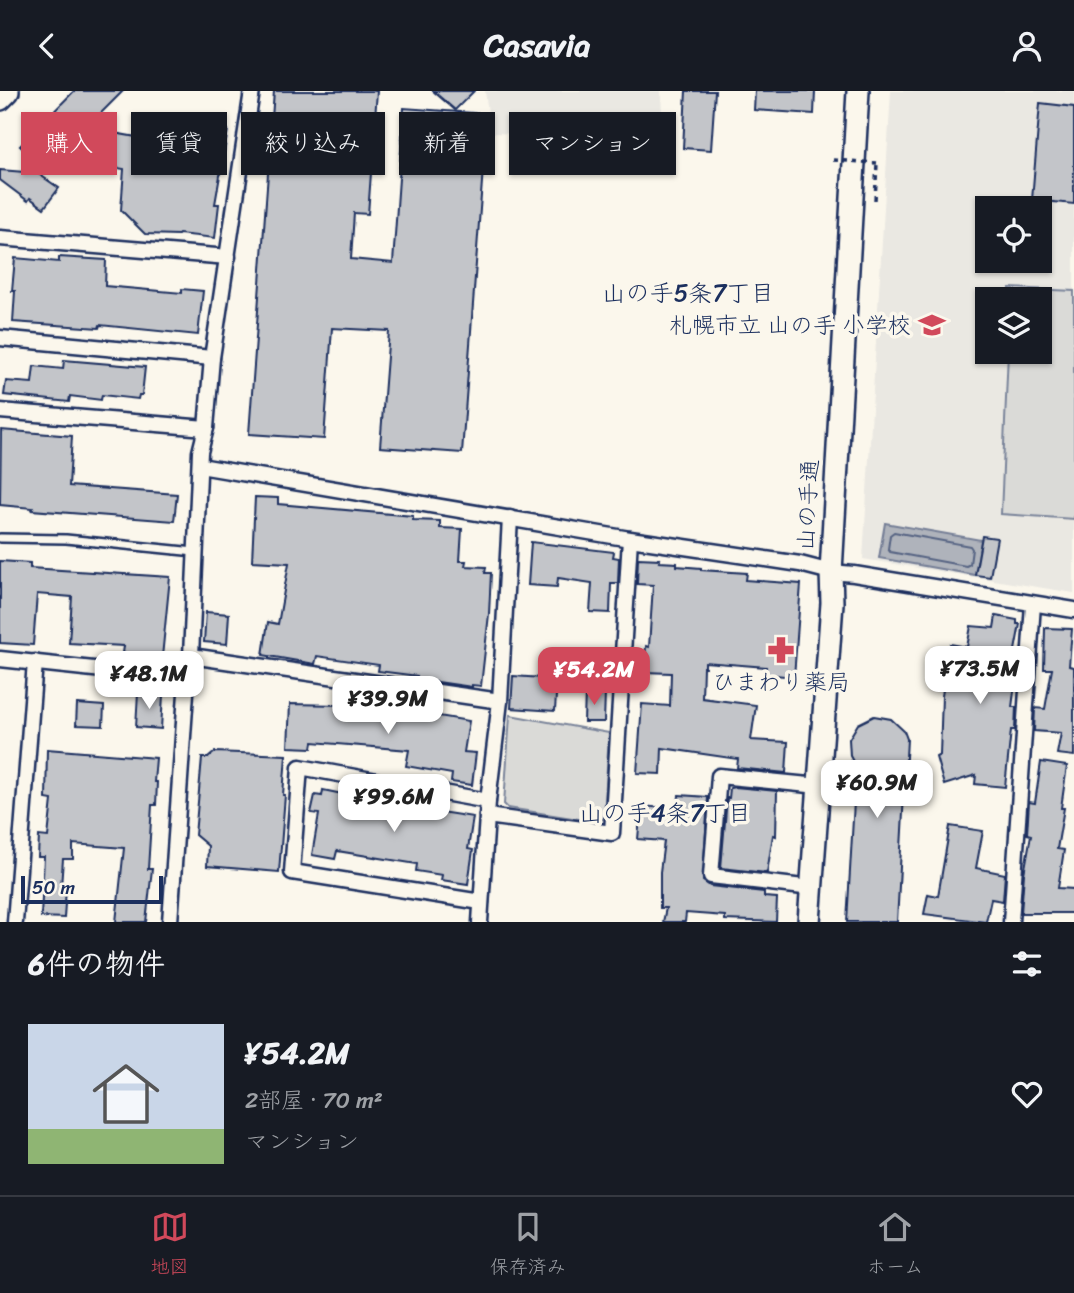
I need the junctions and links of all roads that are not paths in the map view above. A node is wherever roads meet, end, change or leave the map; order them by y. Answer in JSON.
{"nodes":[{"id":1,"x":6,"y":91,"type":"edge"},
{"id":2,"x":252,"y":91,"type":"edge"},
{"id":3,"x":858,"y":91,"type":"edge"},
{"id":4,"x":0,"y":98,"type":"edge"},
{"id":5,"x":0,"y":238,"type":"edge"},
{"id":6,"x":228,"y":257,"type":"junction"},
{"id":7,"x":0,"y":338,"type":"edge"},
{"id":8,"x":212,"y":358,"type":"junction"},
{"id":9,"x":0,"y":411,"type":"edge"},
{"id":10,"x":206,"y":428,"type":"junction"},
{"id":11,"x":200,"y":466,"type":"junction"},
{"id":12,"x":510,"y":518,"type":"junction"},
{"id":13,"x":0,"y":538,"type":"edge"},
{"id":14,"x":631,"y":539,"type":"junction"},
{"id":15,"x":195,"y":552,"type":"junction"},
{"id":16,"x":831,"y":572,"type":"junction"},
{"id":17,"x":1033,"y":604,"type":"junction"},
{"id":18,"x":1074,"y":610,"type":"edge"},
{"id":19,"x":191,"y":656,"type":"junction"},
{"id":20,"x":0,"y":659,"type":"edge"},
{"id":21,"x":35,"y":662,"type":"junction"},
{"id":22,"x":187,"y":679,"type":"junction"},
{"id":23,"x":500,"y":701,"type":"junction"},
{"id":24,"x":819,"y":786,"type":"junction"},
{"id":25,"x":488,"y":801,"type":"junction"},
{"id":26,"x":488,"y":816,"type":"junction"},
{"id":27,"x":812,"y":888,"type":"junction"},
{"id":28,"x":481,"y":902,"type":"junction"},
{"id":29,"x":15,"y":922,"type":"edge"},
{"id":30,"x":170,"y":922,"type":"edge"},
{"id":31,"x":480,"y":922,"type":"edge"},
{"id":32,"x":809,"y":922,"type":"edge"},
{"id":33,"x":1011,"y":922,"type":"edge"}],
"edges":[{"from":1,"to":4,"type":"main road"},
{"from":2,"to":6,"type":"street"},
{"from":3,"to":16,"type":"main road","name":"山の手通"},
{"from":5,"to":6,"type":"street"},
{"from":6,"to":8,"type":"street"},
{"from":7,"to":8,"type":"street"},
{"from":8,"to":10,"type":"street"},
{"from":9,"to":10,"type":"street"},
{"from":10,"to":11,"type":"street"},
{"from":11,"to":12,"type":"street"},
{"from":11,"to":15,"type":"street"},
{"from":12,"to":14,"type":"street"},
{"from":12,"to":23,"type":"street"},
{"from":13,"to":15,"type":"lane"},
{"from":14,"to":16,"type":"street"},
{"from":14,"to":26,"type":"street"},
{"from":15,"to":19,"type":"street"},
{"from":16,"to":17,"type":"street"},
{"from":16,"to":24,"type":"main road","name":"山の手通"},
{"from":17,"to":18,"type":"street"},
{"from":17,"to":33,"type":"street"},
{"from":19,"to":22,"type":"street"},
{"from":19,"to":23,"type":"street"},
{"from":20,"to":21,"type":"street"},
{"from":21,"to":22,"type":"street"},
{"from":21,"to":29,"type":"street"},
{"from":22,"to":30,"type":"street"},
{"from":23,"to":25,"type":"street"},
{"from":24,"to":27,"type":"main road","name":"山の手通"},
{"from":24,"to":27,"type":"street"},
{"from":25,"to":26,"type":"street"},
{"from":25,"to":28,"type":"street"},
{"from":26,"to":28,"type":"street"},
{"from":27,"to":32,"type":"main road","name":"山の手通"},
{"from":28,"to":31,"type":"street"}]}
